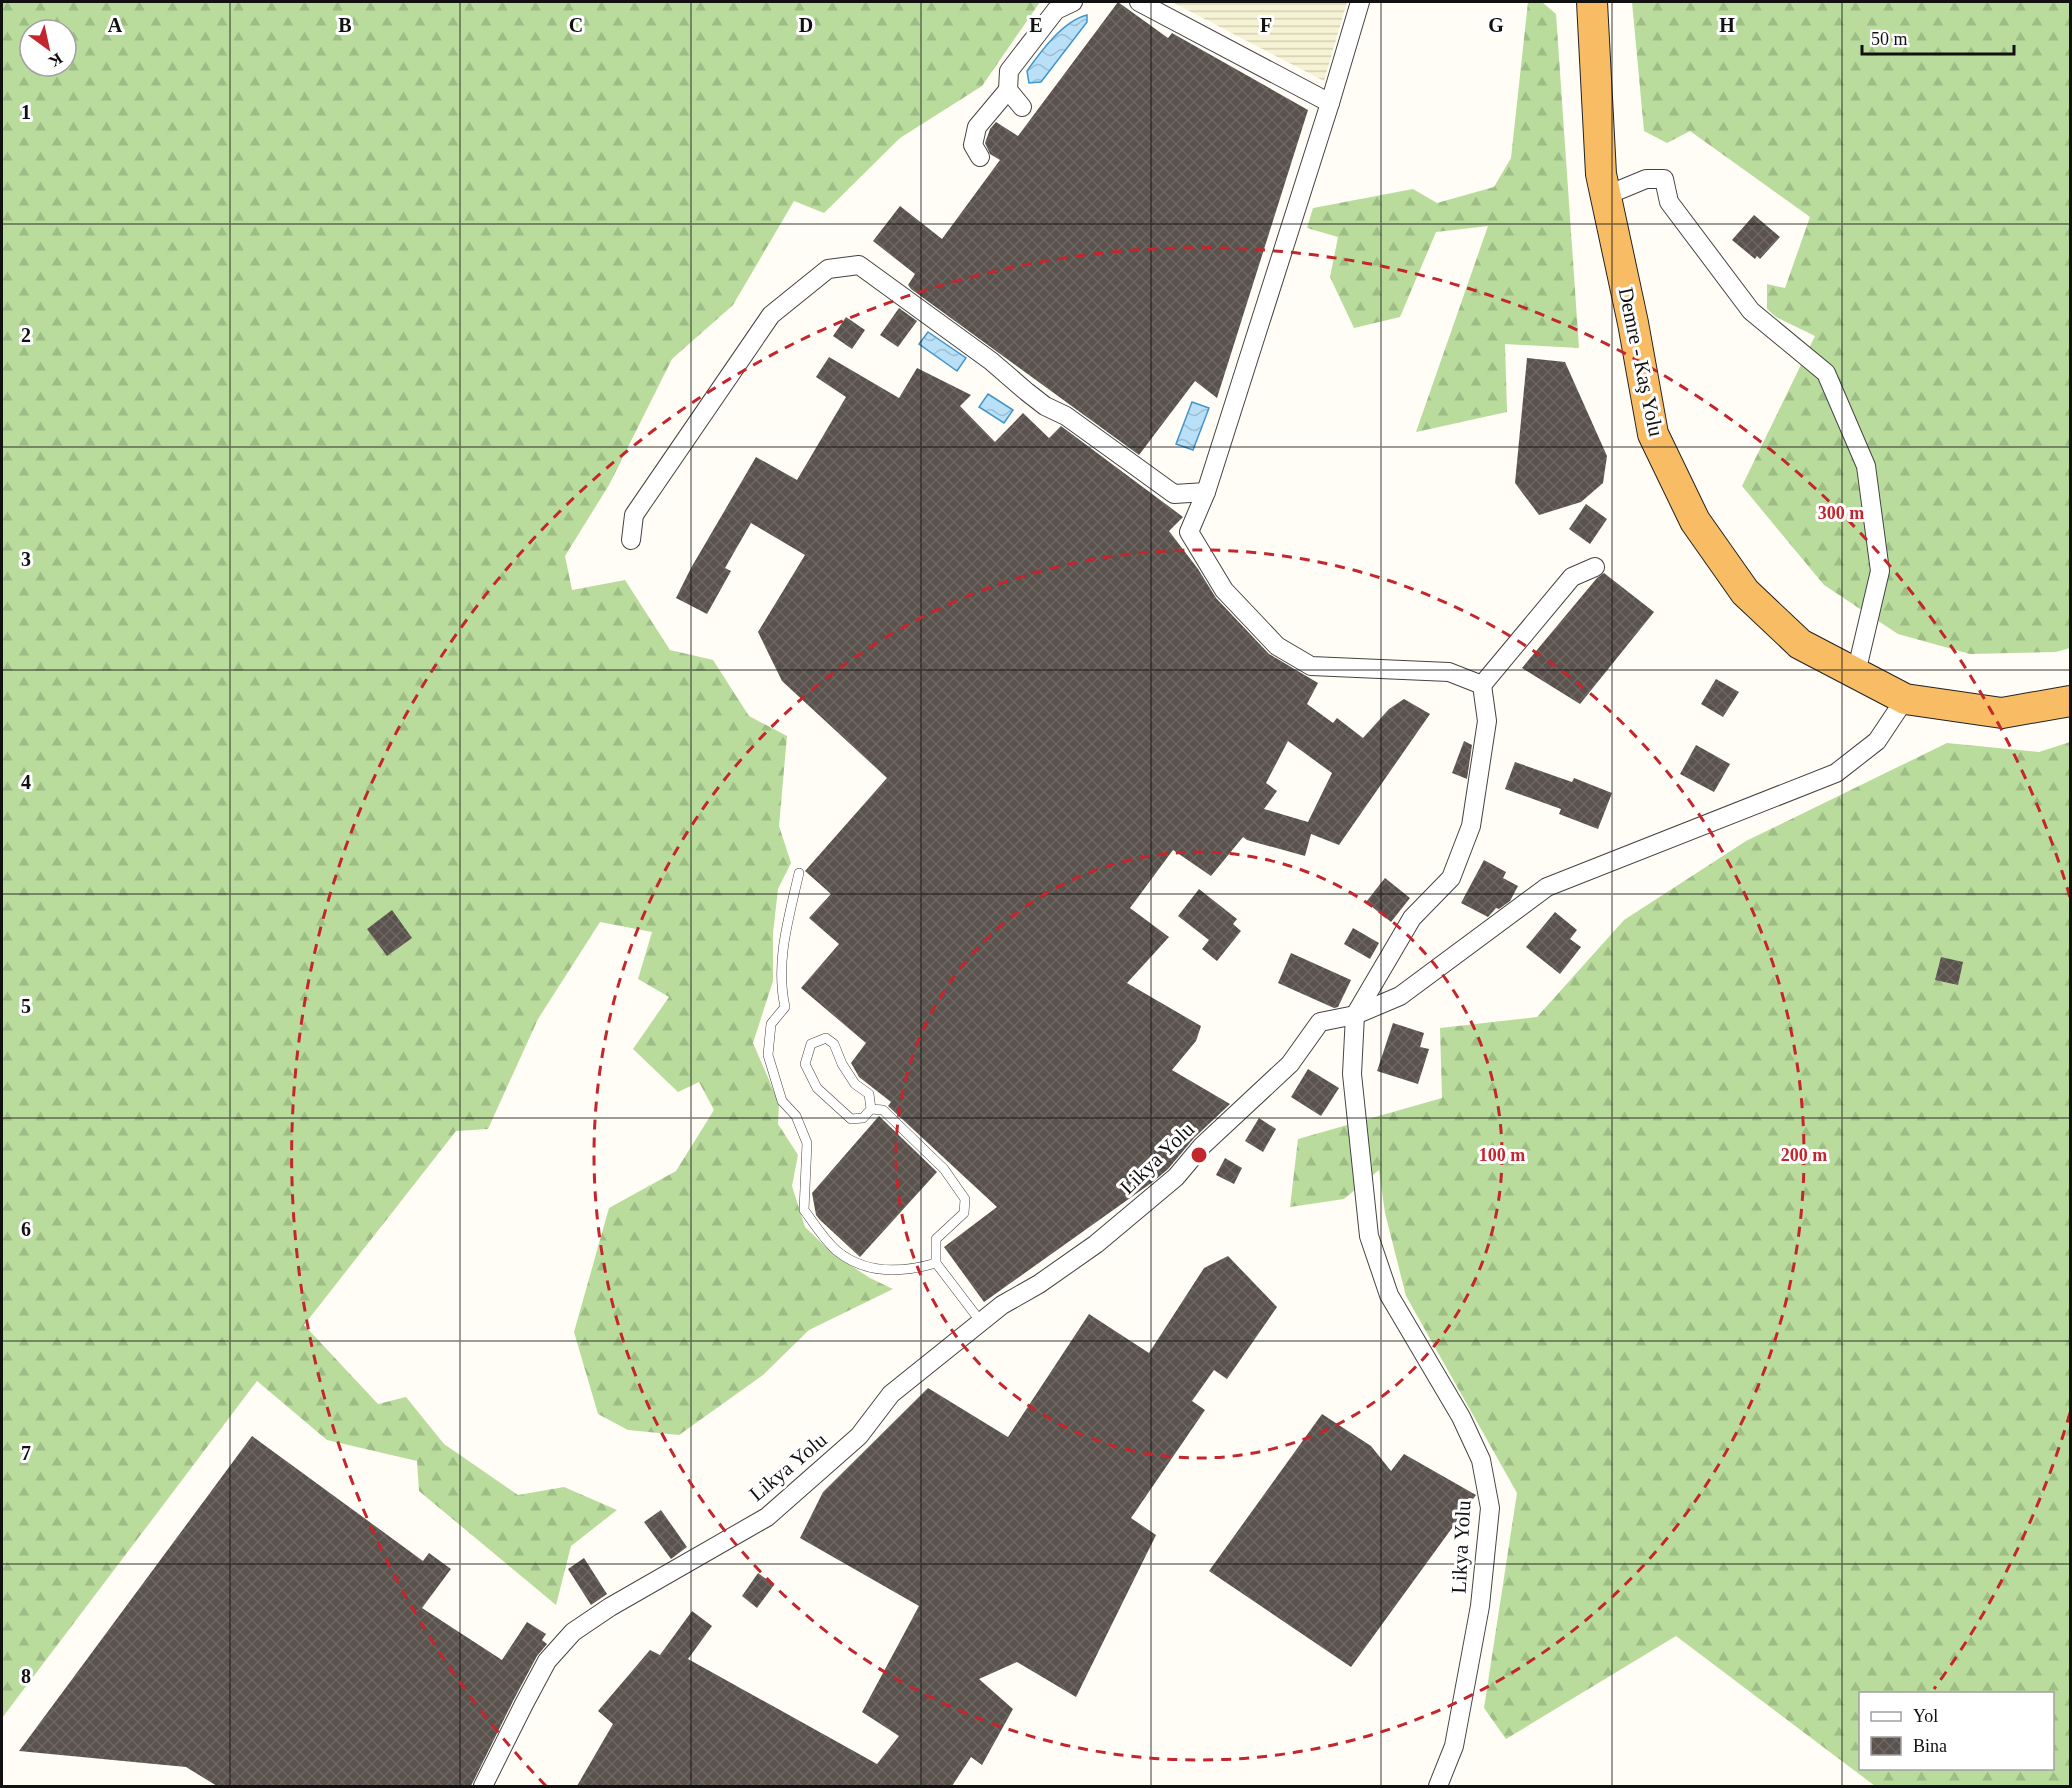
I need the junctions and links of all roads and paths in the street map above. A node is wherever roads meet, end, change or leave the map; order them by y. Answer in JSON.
{"nodes":[{"id":1,"x":1073,"y":2,"type":"edge"},
{"id":2,"x":1139,"y":2,"type":"edge"},
{"id":3,"x":1360,"y":2,"type":"edge"},
{"id":4,"x":1592,"y":2,"type":"edge"},
{"id":5,"x":1008,"y":90,"type":"junction"},
{"id":6,"x":1330,"y":103,"type":"junction"},
{"id":7,"x":1022,"y":107,"type":"dead end"},
{"id":8,"x":980,"y":157,"type":"dead end"},
{"id":9,"x":1605,"y":196,"type":"junction"},
{"id":10,"x":1206,"y":492,"type":"junction"},
{"id":11,"x":631,"y":540,"type":"dead end"},
{"id":12,"x":1595,"y":567,"type":"dead end"},
{"id":13,"x":1856,"y":673,"type":"junction"},
{"id":14,"x":1482,"y":685,"type":"junction"},
{"id":15,"x":1905,"y":699,"type":"junction"},
{"id":16,"x":2070,"y":701,"type":"edge"},
{"id":17,"x":799,"y":873,"type":"dead end"},
{"id":18,"x":1355,"y":1015,"type":"junction"},
{"id":19,"x":871,"y":1109,"type":"junction"},
{"id":20,"x":936,"y":1263,"type":"junction"},
{"id":21,"x":981,"y":1322,"type":"junction"},
{"id":22,"x":483,"y":1786,"type":"edge"},
{"id":23,"x":1438,"y":1786,"type":"edge"}],
"edges":[{"from":1,"to":5,"type":"street"},
{"from":2,"to":6,"type":"street"},
{"from":3,"to":6,"type":"street"},
{"from":4,"to":9,"type":"highway","name":"Demre - Kaş Yolu"},
{"from":5,"to":7,"type":"street"},
{"from":5,"to":8,"type":"street"},
{"from":6,"to":10,"type":"street"},
{"from":9,"to":13,"type":"highway","name":"Demre - Kaş Yolu"},
{"from":9,"to":13,"type":"street"},
{"from":10,"to":11,"type":"street"},
{"from":10,"to":14,"type":"street"},
{"from":12,"to":14,"type":"street"},
{"from":13,"to":15,"type":"highway","name":"Demre - Kaş Yolu"},
{"from":14,"to":18,"type":"street"},
{"from":15,"to":16,"type":"highway","name":"Demre - Kaş Yolu"},
{"from":15,"to":18,"type":"street"},
{"from":17,"to":20,"type":"lane"},
{"from":18,"to":21,"type":"street","name":"Likya Yolu"},
{"from":18,"to":23,"type":"street","name":"Likya Yolu"},
{"from":19,"to":19,"type":"lane"},
{"from":19,"to":20,"type":"lane"},
{"from":20,"to":21,"type":"lane"},
{"from":21,"to":22,"type":"street","name":"Likya Yolu"}]}
